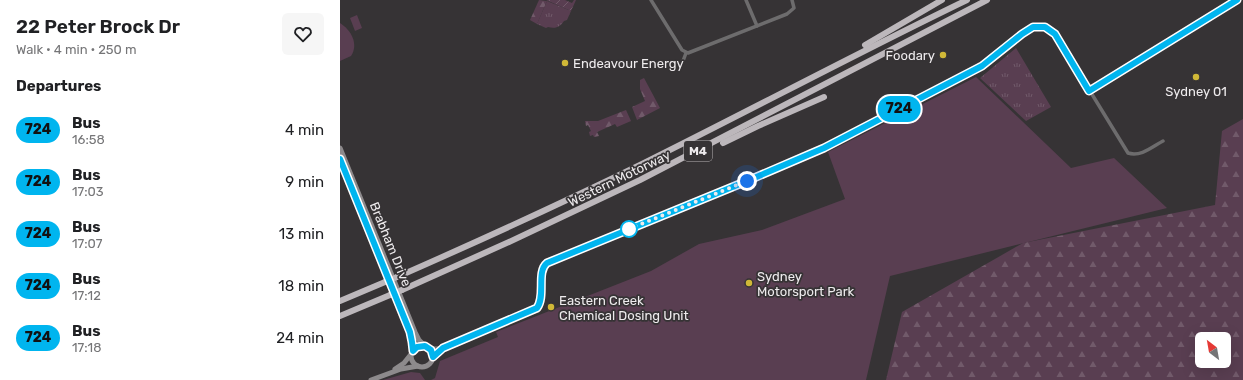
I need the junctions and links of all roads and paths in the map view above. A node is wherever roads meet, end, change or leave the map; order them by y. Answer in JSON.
{"nodes":[{"id":1,"x":651,"y":0,"type":"edge"},
{"id":2,"x":746,"y":0,"type":"edge"},
{"id":3,"x":792,"y":0,"type":"edge"},
{"id":4,"x":942,"y":0,"type":"edge"},
{"id":5,"x":967,"y":0,"type":"edge"},
{"id":6,"x":986,"y":0,"type":"edge"},
{"id":7,"x":1237,"y":0,"type":"edge"},
{"id":8,"x":756,"y":26,"type":"junction"},
{"id":9,"x":686,"y":52,"type":"junction"},
{"id":10,"x":853,"y":56,"type":"junction"},
{"id":11,"x":683,"y":61,"type":"dead end"},
{"id":12,"x":1089,"y":91,"type":"junction"},
{"id":13,"x":824,"y":97,"type":"dead end"},
{"id":14,"x":1163,"y":141,"type":"dead end"},
{"id":15,"x":340,"y":148,"type":"edge"},
{"id":16,"x":689,"y":156,"type":"junction"},
{"id":17,"x":340,"y":159,"type":"edge"},
{"id":18,"x":340,"y":301,"type":"edge"},
{"id":19,"x":340,"y":316,"type":"edge"},
{"id":20,"x":427,"y":347,"type":"junction"},
{"id":21,"x":443,"y":348,"type":"junction"},
{"id":22,"x":412,"y":352,"type":"junction"},
{"id":23,"x":433,"y":357,"type":"junction"},
{"id":24,"x":419,"y":366,"type":"junction"},
{"id":25,"x":391,"y":372,"type":"junction"},
{"id":26,"x":371,"y":380,"type":"edge"}],
"edges":[{"from":1,"to":9,"type":"street"},
{"from":2,"to":8,"type":"street"},
{"from":3,"to":8,"type":"street"},
{"from":4,"to":10,"type":"highway"},
{"from":5,"to":10,"type":"highway","name":"Western Motorway","number":"M4"},
{"from":6,"to":16,"type":"highway","name":"Western Motorway","number":"M4"},
{"from":7,"to":12,"type":"street"},
{"from":8,"to":9,"type":"street"},
{"from":9,"to":11,"type":"street"},
{"from":10,"to":18,"type":"highway","name":"Western Motorway","number":"M4","bridge":true},
{"from":12,"to":14,"type":"street"},
{"from":12,"to":21,"type":"street"},
{"from":13,"to":16,"type":"highway"},
{"from":15,"to":20,"type":"main road","name":"Brabham Drive"},
{"from":16,"to":19,"type":"highway","name":"Western Motorway","number":"M4","bridge":true},
{"from":17,"to":22,"type":"main road","name":"Brabham Drive"},
{"from":20,"to":21,"type":"street"},
{"from":20,"to":22,"type":"main road"},
{"from":20,"to":23,"type":"main road"},
{"from":21,"to":23,"type":"street"},
{"from":22,"to":24,"type":"main road"},
{"from":22,"to":25,"type":"main road"},
{"from":23,"to":24,"type":"main road"},
{"from":24,"to":25,"type":"main road"},
{"from":25,"to":26,"type":"main road"}]}
